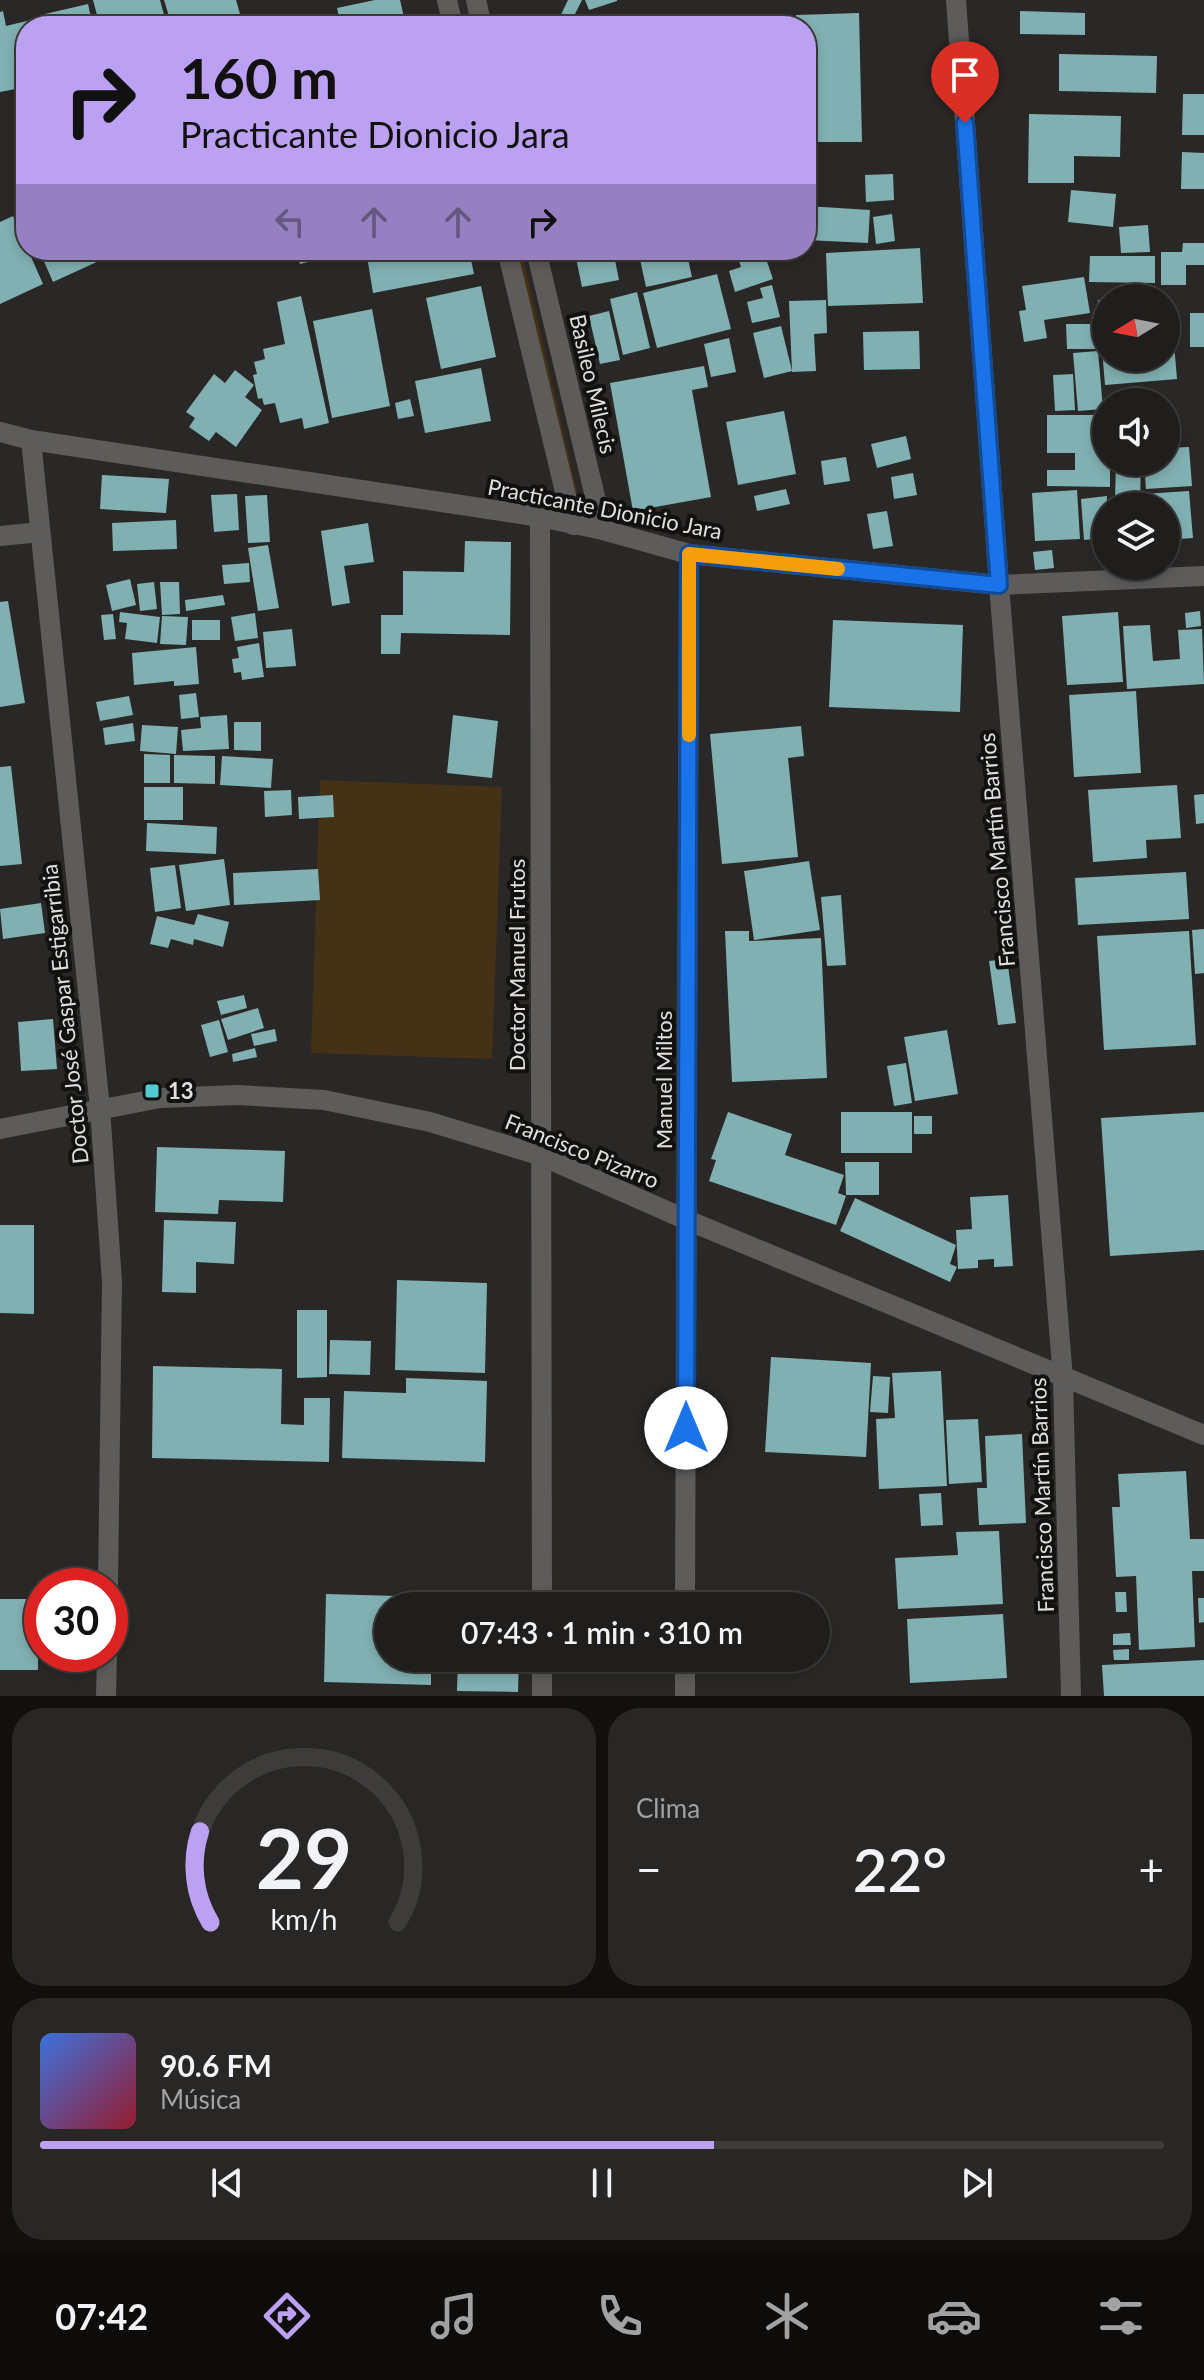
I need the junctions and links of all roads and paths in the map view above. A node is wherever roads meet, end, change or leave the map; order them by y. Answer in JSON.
{"nodes":[{"id":1,"x":956,"y":0,"type":"edge"},
{"id":2,"x":509,"y":260,"type":"edge"},
{"id":3,"x":538,"y":260,"type":"edge"},
{"id":4,"x":0,"y":432,"type":"edge"},
{"id":5,"x":31,"y":440,"type":"junction"},
{"id":6,"x":540,"y":517,"type":"junction"},
{"id":7,"x":573,"y":525,"type":"junction"},
{"id":8,"x":603,"y":530,"type":"junction"},
{"id":9,"x":40,"y":532,"type":"junction"},
{"id":10,"x":0,"y":536,"type":"edge"},
{"id":11,"x":689,"y":554,"type":"junction"},
{"id":12,"x":1204,"y":576,"type":"edge"},
{"id":13,"x":999,"y":585,"type":"junction"},
{"id":14,"x":100,"y":1108,"type":"junction"},
{"id":15,"x":0,"y":1129,"type":"edge"},
{"id":16,"x":542,"y":1156,"type":"junction"},
{"id":17,"x":687,"y":1220,"type":"junction"},
{"id":18,"x":1063,"y":1379,"type":"junction"},
{"id":19,"x":1204,"y":1435,"type":"edge"},
{"id":20,"x":108,"y":1568,"type":"edge"},
{"id":21,"x":542,"y":1592,"type":"edge"},
{"id":22,"x":685,"y":1592,"type":"edge"},
{"id":23,"x":107,"y":1672,"type":"edge"},
{"id":24,"x":542,"y":1672,"type":"edge"},
{"id":25,"x":685,"y":1672,"type":"edge"},
{"id":26,"x":106,"y":1696,"type":"edge"},
{"id":27,"x":542,"y":1696,"type":"edge"},
{"id":28,"x":685,"y":1696,"type":"edge"},
{"id":29,"x":1071,"y":1696,"type":"edge"}],
"edges":[{"from":1,"to":13,"type":"street","name":"Francisco Martín Barrios"},
{"from":2,"to":7,"type":"street"},
{"from":3,"to":8,"type":"street","name":"Basileo Milecis"},
{"from":4,"to":5,"type":"street","name":"Practicante Dionicio Jara"},
{"from":5,"to":6,"type":"street","name":"Practicante Dionicio Jara"},
{"from":5,"to":9,"type":"street","name":"Doctor José Gaspar Estigarribia"},
{"from":6,"to":7,"type":"street","name":"Practicante Dionicio Jara"},
{"from":6,"to":16,"type":"street","name":"Doctor Manuel Frutos"},
{"from":7,"to":8,"type":"street","name":"Practicante Dionicio Jara"},
{"from":8,"to":11,"type":"street","name":"Practicante Dionicio Jara"},
{"from":9,"to":10,"type":"street"},
{"from":9,"to":14,"type":"street","name":"Doctor José Gaspar Estigarribia"},
{"from":11,"to":13,"type":"street","name":"Practicante Dionicio Jara"},
{"from":11,"to":17,"type":"street","name":"Manuel Miltos"},
{"from":12,"to":13,"type":"street","name":"Practicante Dionicio Jara"},
{"from":13,"to":18,"type":"street","name":"Francisco Martín Barrios"},
{"from":14,"to":15,"type":"street","name":"Francisco Pizarro"},
{"from":14,"to":16,"type":"street","name":"Francisco Pizarro"},
{"from":14,"to":20,"type":"street","name":"Doctor José Gaspar Estigarribia"},
{"from":16,"to":17,"type":"street","name":"Francisco Pizarro"},
{"from":16,"to":21,"type":"street","name":"Doctor Manuel Frutos"},
{"from":17,"to":18,"type":"street","name":"Francisco Pizarro"},
{"from":17,"to":22,"type":"street","name":"Manuel Miltos"},
{"from":18,"to":19,"type":"street","name":"Francisco Pizarro"},
{"from":18,"to":29,"type":"street","name":"Francisco Martín Barrios"},
{"from":23,"to":26,"type":"street"},
{"from":24,"to":27,"type":"street"},
{"from":25,"to":28,"type":"street"}]}
